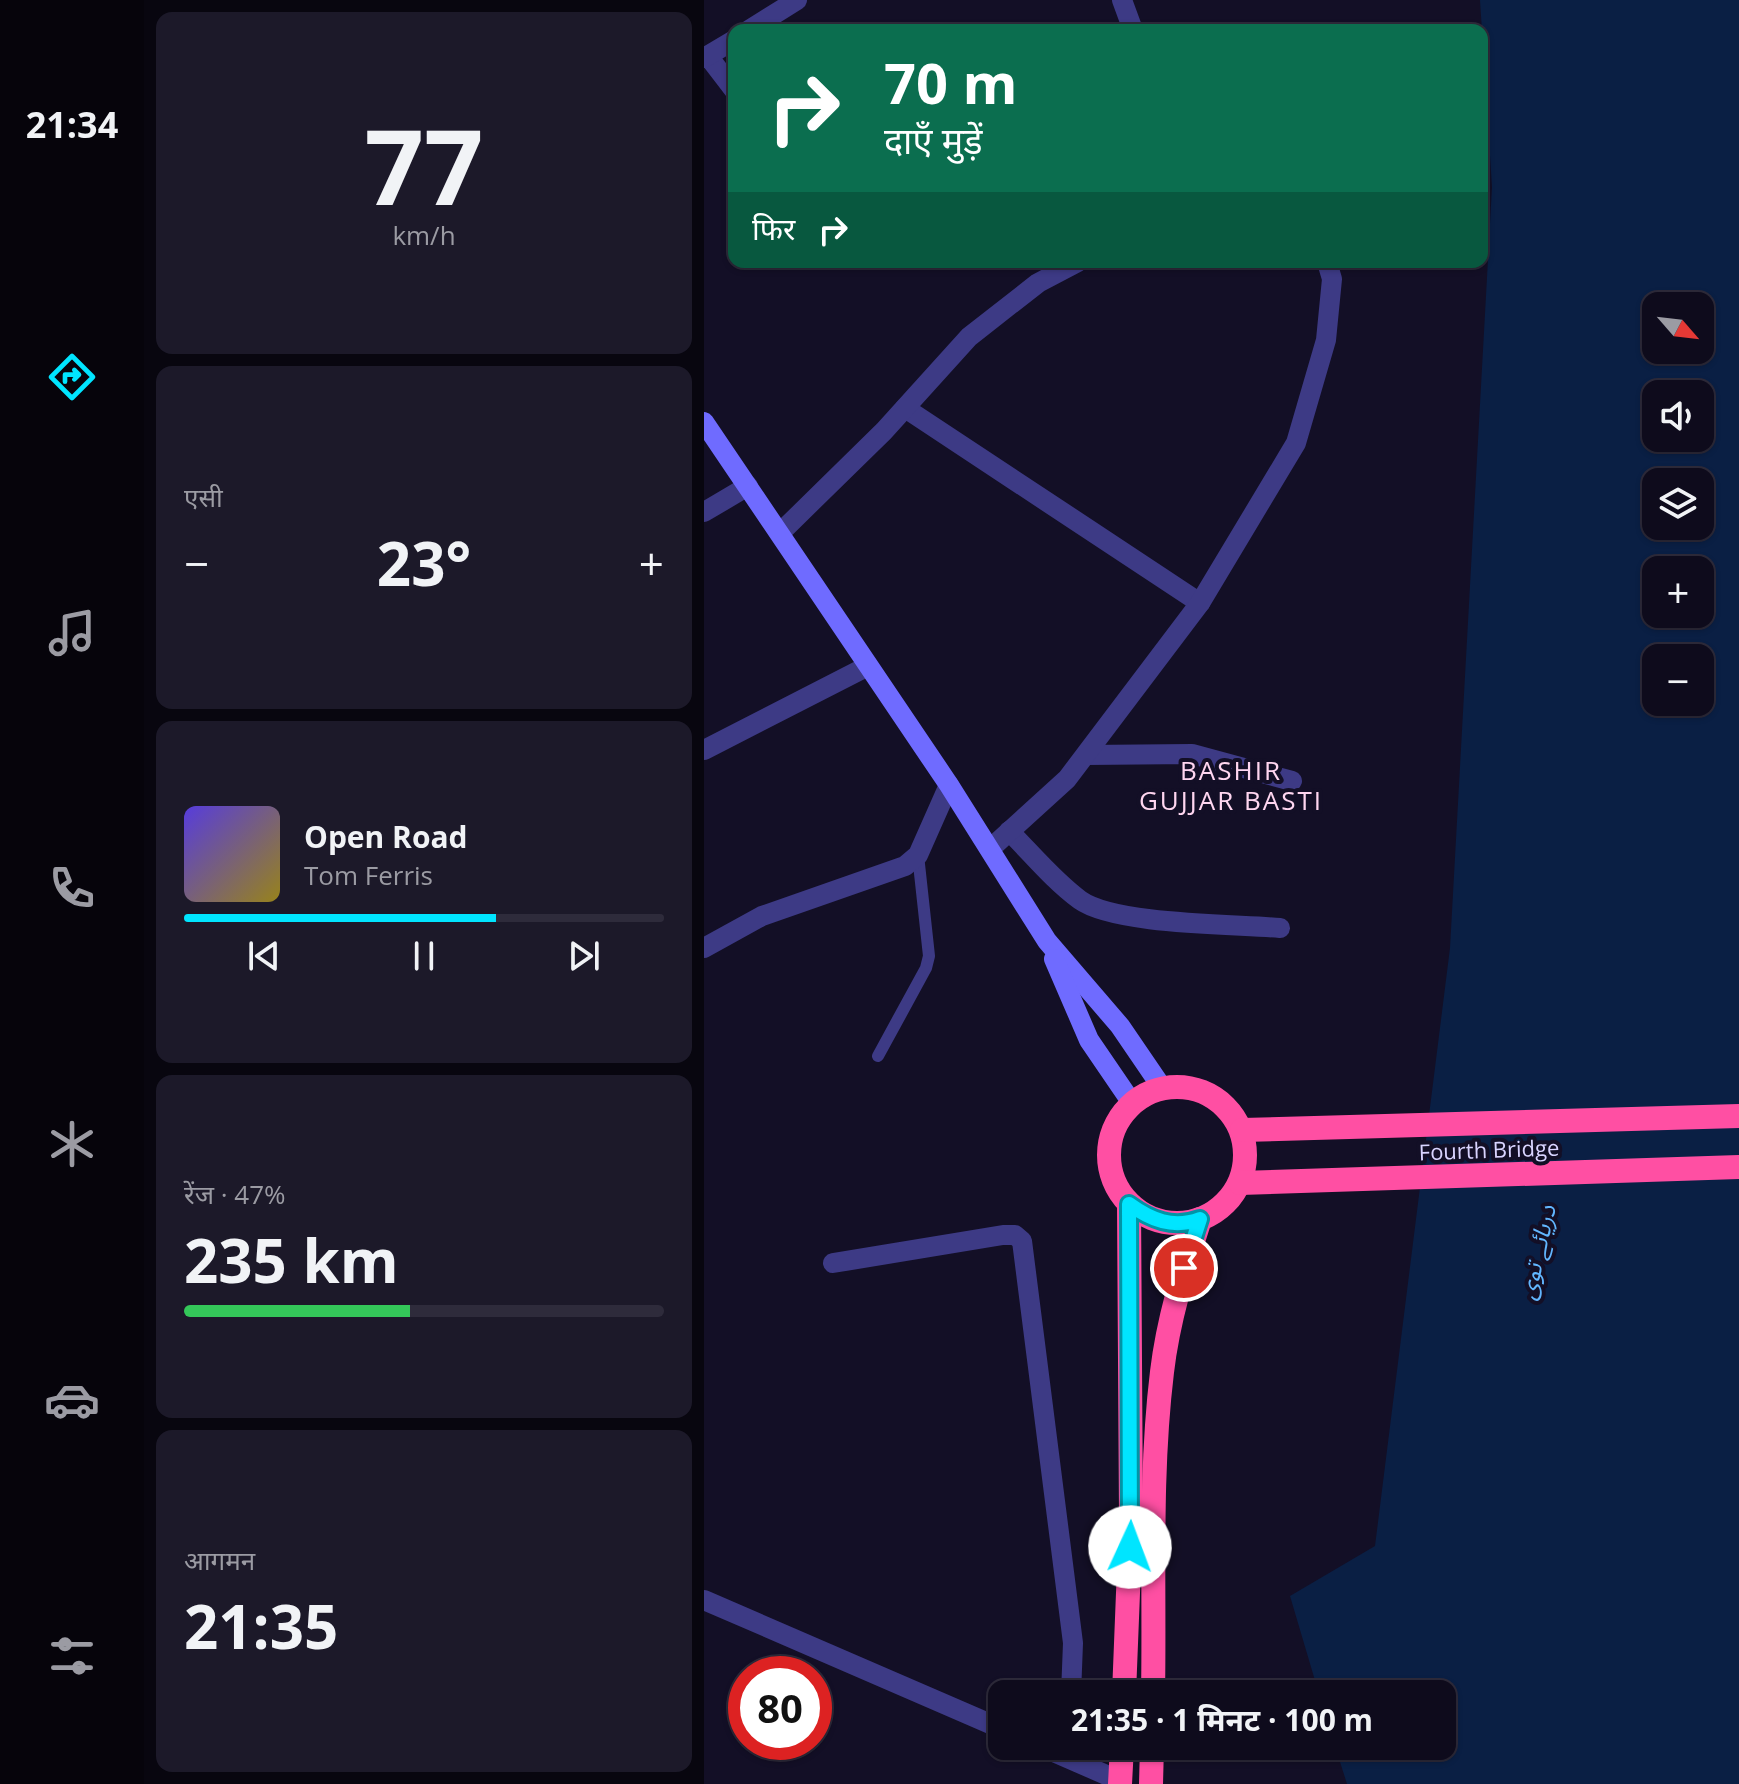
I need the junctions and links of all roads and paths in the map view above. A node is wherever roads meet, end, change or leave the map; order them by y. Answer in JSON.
{"nodes":[{"id":1,"x":797,"y":0,"type":"edge"},
{"id":2,"x":1122,"y":0,"type":"edge"},
{"id":3,"x":759,"y":24,"type":"edge"},
{"id":4,"x":1131,"y":24,"type":"edge"},
{"id":5,"x":728,"y":44,"type":"edge"},
{"id":6,"x":706,"y":57,"type":"edge"},
{"id":7,"x":728,"y":83,"type":"edge"},
{"id":8,"x":1067,"y":268,"type":"edge"},
{"id":9,"x":1329,"y":268,"type":"edge"},
{"id":10,"x":905,"y":408,"type":"junction"},
{"id":11,"x":704,"y":422,"type":"edge"},
{"id":12,"x":748,"y":486,"type":"junction"},
{"id":13,"x":704,"y":512,"type":"edge"},
{"id":14,"x":780,"y":533,"type":"junction"},
{"id":15,"x":1200,"y":603,"type":"junction"},
{"id":16,"x":868,"y":666,"type":"junction"},
{"id":17,"x":704,"y":750,"type":"edge"},
{"id":18,"x":1086,"y":755,"type":"junction"},
{"id":19,"x":1292,"y":781,"type":"dead end"},
{"id":20,"x":949,"y":785,"type":"junction"},
{"id":21,"x":1009,"y":831,"type":"junction"},
{"id":22,"x":990,"y":849,"type":"junction"},
{"id":23,"x":918,"y":855,"type":"junction"},
{"id":24,"x":1280,"y":928,"type":"dead end"},
{"id":25,"x":1047,"y":941,"type":"junction"},
{"id":26,"x":704,"y":948,"type":"edge"},
{"id":27,"x":878,"y":1056,"type":"dead end"},
{"id":28,"x":1163,"y":1089,"type":"junction"},
{"id":29,"x":1132,"y":1103,"type":"junction"},
{"id":30,"x":1739,"y":1116,"type":"edge"},
{"id":31,"x":1242,"y":1130,"type":"junction"},
{"id":32,"x":1739,"y":1167,"type":"edge"},
{"id":33,"x":1240,"y":1183,"type":"junction"},
{"id":34,"x":1129,"y":1204,"type":"junction"},
{"id":35,"x":1200,"y":1219,"type":"junction"},
{"id":36,"x":833,"y":1263,"type":"dead end"},
{"id":37,"x":704,"y":1600,"type":"edge"},
{"id":38,"x":1072,"y":1680,"type":"edge"},
{"id":39,"x":1125,"y":1680,"type":"edge"},
{"id":40,"x":1153,"y":1680,"type":"edge"},
{"id":41,"x":988,"y":1723,"type":"edge"},
{"id":42,"x":1071,"y":1760,"type":"edge"},
{"id":43,"x":1121,"y":1760,"type":"edge"},
{"id":44,"x":1152,"y":1760,"type":"edge"},
{"id":45,"x":1120,"y":1783,"type":"edge"},
{"id":46,"x":1151,"y":1784,"type":"edge"}],
"edges":[{"from":1,"to":3,"type":"street"},
{"from":2,"to":4,"type":"street"},
{"from":5,"to":6,"type":"street"},
{"from":6,"to":7,"type":"street"},
{"from":8,"to":10,"type":"street"},
{"from":9,"to":15,"type":"street"},
{"from":10,"to":14,"type":"street"},
{"from":10,"to":15,"type":"street"},
{"from":11,"to":12,"type":"main road"},
{"from":12,"to":13,"type":"street"},
{"from":12,"to":14,"type":"main road"},
{"from":14,"to":16,"type":"main road"},
{"from":15,"to":18,"type":"street"},
{"from":16,"to":17,"type":"street"},
{"from":16,"to":20,"type":"main road"},
{"from":18,"to":19,"type":"street"},
{"from":18,"to":21,"type":"street"},
{"from":20,"to":22,"type":"main road"},
{"from":20,"to":23,"type":"street"},
{"from":21,"to":22,"type":"street"},
{"from":21,"to":24,"type":"street"},
{"from":22,"to":25,"type":"main road"},
{"from":23,"to":26,"type":"street"},
{"from":23,"to":27,"type":"lane"},
{"from":25,"to":28,"type":"main road"},
{"from":25,"to":29,"type":"main road"},
{"from":28,"to":29,"type":"highway"},
{"from":28,"to":31,"type":"highway"},
{"from":29,"to":34,"type":"highway"},
{"from":30,"to":31,"type":"highway","name":"Fourth Bridge"},
{"from":31,"to":33,"type":"highway"},
{"from":32,"to":33,"type":"highway","name":"Fourth Bridge"},
{"from":33,"to":35,"type":"highway"},
{"from":34,"to":35,"type":"highway"},
{"from":34,"to":39,"type":"highway"},
{"from":35,"to":40,"type":"highway"},
{"from":36,"to":38,"type":"street"},
{"from":37,"to":41,"type":"street"},
{"from":42,"to":45,"type":"street"},
{"from":43,"to":45,"type":"highway"},
{"from":44,"to":46,"type":"highway"}]}
